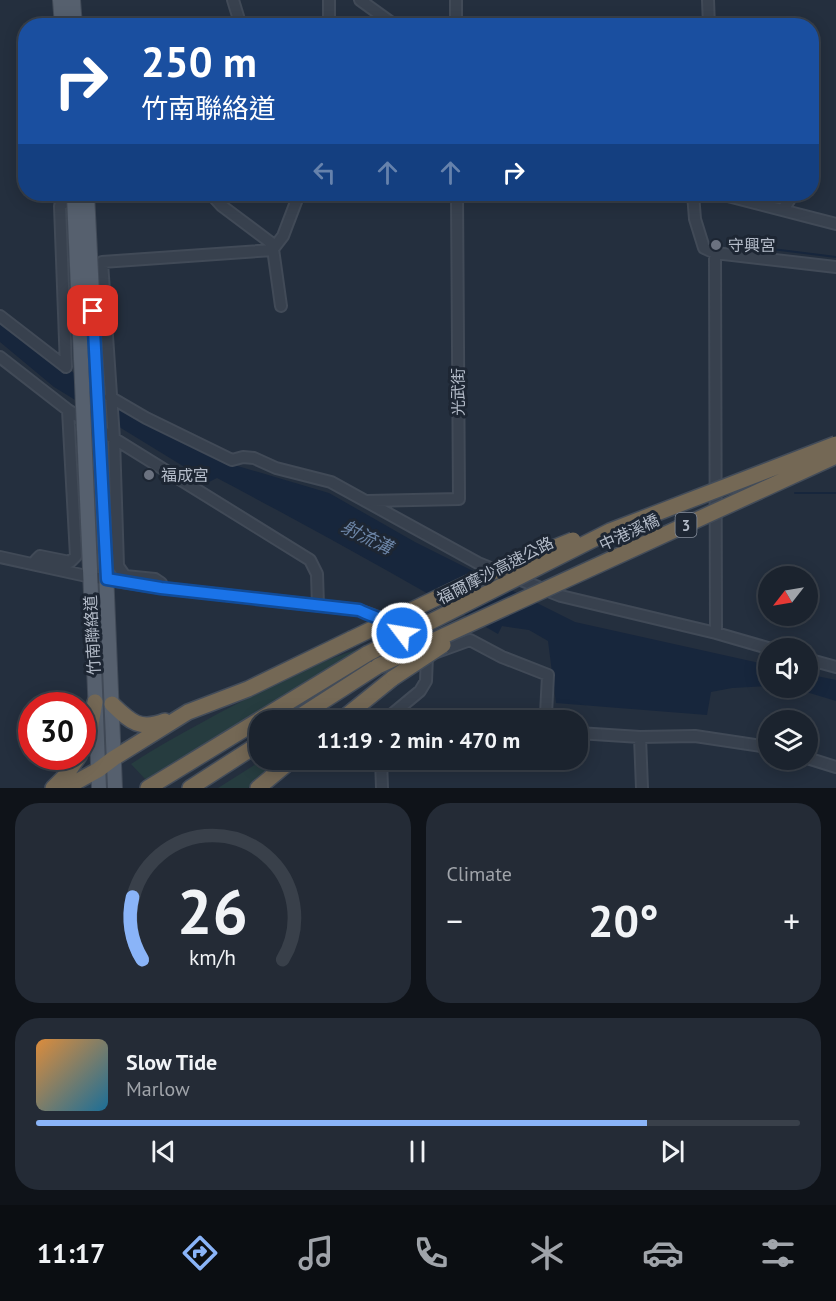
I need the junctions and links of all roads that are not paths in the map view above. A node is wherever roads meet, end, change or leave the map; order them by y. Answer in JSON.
{"nodes":[{"id":1,"x":60,"y":0,"type":"edge"},
{"id":2,"x":73,"y":0,"type":"edge"},
{"id":3,"x":233,"y":0,"type":"edge"},
{"id":4,"x":329,"y":0,"type":"edge"},
{"id":5,"x":360,"y":0,"type":"edge"},
{"id":6,"x":456,"y":0,"type":"edge"},
{"id":7,"x":708,"y":0,"type":"edge"},
{"id":8,"x":61,"y":18,"type":"edge"},
{"id":9,"x":74,"y":18,"type":"edge"},
{"id":10,"x":239,"y":18,"type":"edge"},
{"id":11,"x":329,"y":18,"type":"edge"},
{"id":12,"x":385,"y":18,"type":"edge"},
{"id":13,"x":456,"y":18,"type":"edge"},
{"id":14,"x":709,"y":18,"type":"edge"},
{"id":15,"x":68,"y":201,"type":"edge"},
{"id":16,"x":78,"y":201,"type":"edge"},
{"id":17,"x":79,"y":201,"type":"edge"},
{"id":18,"x":218,"y":201,"type":"edge"},
{"id":19,"x":296,"y":201,"type":"edge"},
{"id":20,"x":457,"y":201,"type":"edge"},
{"id":21,"x":694,"y":201,"type":"edge"},
{"id":22,"x":748,"y":201,"type":"edge"},
{"id":23,"x":789,"y":201,"type":"edge"},
{"id":24,"x":783,"y":210,"type":"junction"},
{"id":25,"x":836,"y":224,"type":"edge"},
{"id":26,"x":274,"y":248,"type":"junction"},
{"id":27,"x":715,"y":253,"type":"junction"},
{"id":28,"x":836,"y":267,"type":"edge"},
{"id":29,"x":281,"y":306,"type":"dead end"},
{"id":30,"x":0,"y":316,"type":"edge"},
{"id":31,"x":0,"y":357,"type":"edge"},
{"id":32,"x":111,"y":407,"type":"junction"},
{"id":33,"x":68,"y":410,"type":"junction"},
{"id":34,"x":114,"y":439,"type":"junction"},
{"id":35,"x":836,"y":444,"type":"edge"},
{"id":36,"x":836,"y":456,"type":"edge"},
{"id":37,"x":368,"y":501,"type":"junction"},
{"id":38,"x":610,"y":531,"type":"junction"},
{"id":39,"x":0,"y":557,"type":"edge"},
{"id":40,"x":36,"y":565,"type":"junction"},
{"id":41,"x":90,"y":573,"type":"junction"},
{"id":42,"x":107,"y":575,"type":"junction"},
{"id":43,"x":161,"y":588,"type":"junction"},
{"id":44,"x":536,"y":595,"type":"junction"},
{"id":45,"x":318,"y":606,"type":"junction"},
{"id":46,"x":716,"y":633,"type":"junction"},
{"id":47,"x":758,"y":645,"type":"edge"},
{"id":48,"x":427,"y":656,"type":"junction"},
{"id":49,"x":818,"y":662,"type":"edge"},
{"id":50,"x":836,"y":667,"type":"edge"},
{"id":51,"x":95,"y":692,"type":"edge"},
{"id":52,"x":112,"y":704,"type":"junction"},
{"id":53,"x":310,"y":710,"type":"edge"},
{"id":54,"x":353,"y":710,"type":"edge"},
{"id":55,"x":397,"y":710,"type":"edge"},
{"id":56,"x":546,"y":710,"type":"edge"},
{"id":57,"x":188,"y":712,"type":"junction"},
{"id":58,"x":96,"y":725,"type":"edge"},
{"id":59,"x":588,"y":734,"type":"edge"},
{"id":60,"x":640,"y":737,"type":"junction"},
{"id":61,"x":758,"y":745,"type":"edge"},
{"id":62,"x":249,"y":749,"type":"edge"},
{"id":63,"x":114,"y":758,"type":"junction"},
{"id":64,"x":818,"y":761,"type":"edge"},
{"id":65,"x":836,"y":767,"type":"edge"},
{"id":66,"x":68,"y":770,"type":"edge"},
{"id":67,"x":98,"y":770,"type":"junction"},
{"id":68,"x":280,"y":770,"type":"edge"},
{"id":69,"x":381,"y":770,"type":"edge"},
{"id":70,"x":53,"y":788,"type":"edge"},
{"id":71,"x":64,"y":788,"type":"edge"},
{"id":72,"x":99,"y":788,"type":"edge"},
{"id":73,"x":115,"y":788,"type":"edge"},
{"id":74,"x":148,"y":788,"type":"edge"},
{"id":75,"x":190,"y":788,"type":"edge"},
{"id":76,"x":258,"y":788,"type":"edge"},
{"id":77,"x":382,"y":788,"type":"edge"},
{"id":78,"x":642,"y":788,"type":"edge"}],
"edges":[{"from":1,"to":8,"type":"main road"},
{"from":2,"to":9,"type":"main road"},
{"from":3,"to":10,"type":"street"},
{"from":4,"to":11,"type":"street"},
{"from":5,"to":12,"type":"street"},
{"from":6,"to":13,"type":"street"},
{"from":7,"to":14,"type":"street"},
{"from":15,"to":30,"type":"street"},
{"from":16,"to":41,"type":"main road","name":"竹南聯絡道","bridge":true},
{"from":17,"to":42,"type":"main road","name":"竹南聯絡道","bridge":true},
{"from":18,"to":26,"type":"street"},
{"from":19,"to":26,"type":"street"},
{"from":20,"to":37,"type":"street","name":"光武街"},
{"from":21,"to":27,"type":"street"},
{"from":22,"to":24,"type":"street"},
{"from":23,"to":24,"type":"street"},
{"from":24,"to":25,"type":"street"},
{"from":26,"to":29,"type":"street"},
{"from":26,"to":32,"type":"street"},
{"from":27,"to":28,"type":"street"},
{"from":27,"to":46,"type":"street"},
{"from":31,"to":33,"type":"street"},
{"from":32,"to":34,"type":"street"},
{"from":32,"to":37,"type":"street"},
{"from":33,"to":34,"type":"street"},
{"from":33,"to":40,"type":"street"},
{"from":34,"to":43,"type":"street"},
{"from":34,"to":45,"type":"street"},
{"from":35,"to":38,"type":"highway","name":"中港溪橋","number":"3","bridge":true},
{"from":36,"to":44,"type":"highway","name":"中港溪橋","number":"3","bridge":true},
{"from":37,"to":46,"type":"street"},
{"from":38,"to":57,"type":"highway","bridge":true},
{"from":38,"to":74,"type":"highway","name":"福爾摩沙高速公路","number":"3","bridge":true},
{"from":39,"to":40,"type":"street"},
{"from":40,"to":41,"type":"street"},
{"from":41,"to":42,"type":"street"},
{"from":41,"to":51,"type":"main road","name":"竹南聯絡道"},
{"from":42,"to":43,"type":"street"},
{"from":42,"to":52,"type":"main road","name":"竹南聯絡道"},
{"from":43,"to":45,"type":"street"},
{"from":44,"to":53,"type":"highway","number":"3","bridge":true},
{"from":44,"to":54,"type":"highway","bridge":true},
{"from":45,"to":48,"type":"street"},
{"from":46,"to":47,"type":"street"},
{"from":48,"to":55,"type":"street"},
{"from":48,"to":56,"type":"street"},
{"from":49,"to":50,"type":"street"},
{"from":52,"to":57,"type":"highway"},
{"from":52,"to":63,"type":"main road","name":"竹南聯絡道"},
{"from":57,"to":63,"type":"highway"},
{"from":58,"to":67,"type":"main road","name":"竹南聯絡道"},
{"from":59,"to":60,"type":"street"},
{"from":60,"to":61,"type":"street"},
{"from":60,"to":78,"type":"street"},
{"from":62,"to":75,"type":"highway"},
{"from":63,"to":67,"type":"highway"},
{"from":63,"to":73,"type":"main road","name":"竹南聯絡道"},
{"from":64,"to":65,"type":"street"},
{"from":66,"to":70,"type":"highway"},
{"from":67,"to":71,"type":"highway"},
{"from":67,"to":72,"type":"main road","name":"竹南聯絡道"},
{"from":68,"to":76,"type":"highway"},
{"from":69,"to":77,"type":"street"}]}
